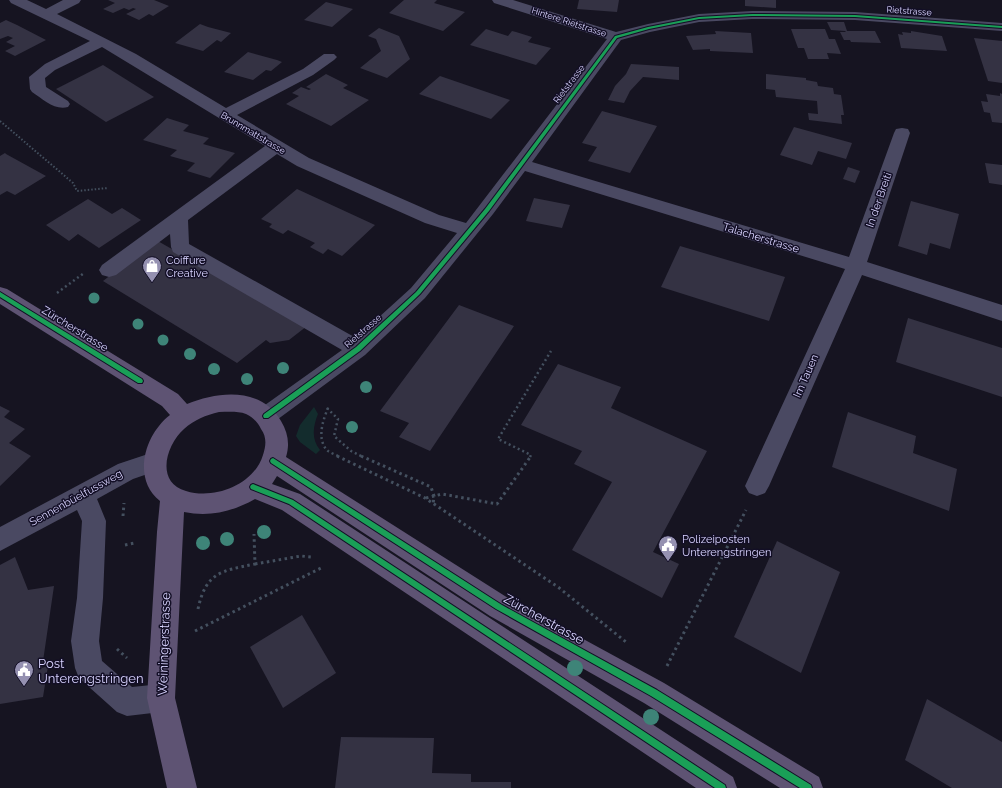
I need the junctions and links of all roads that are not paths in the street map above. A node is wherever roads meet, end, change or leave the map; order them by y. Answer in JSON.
{"nodes":[{"id":1,"x":16,"y":0,"type":"edge"},
{"id":2,"x":74,"y":0,"type":"edge"},
{"id":3,"x":500,"y":0,"type":"edge"},
{"id":4,"x":826,"y":0,"type":"edge"},
{"id":5,"x":46,"y":14,"type":"junction"},
{"id":6,"x":827,"y":16,"type":"junction"},
{"id":7,"x":1002,"y":27,"type":"edge"},
{"id":8,"x":616,"y":37,"type":"junction"},
{"id":9,"x":102,"y":41,"type":"junction"},
{"id":10,"x":329,"y":56,"type":"dead end"},
{"id":11,"x":62,"y":104,"type":"dead end"},
{"id":12,"x":224,"y":115,"type":"junction"},
{"id":13,"x":902,"y":133,"type":"dead end"},
{"id":14,"x":276,"y":146,"type":"junction"},
{"id":15,"x":519,"y":164,"type":"junction"},
{"id":16,"x":179,"y":218,"type":"junction"},
{"id":17,"x":470,"y":230,"type":"junction"},
{"id":18,"x":856,"y":266,"type":"junction"},
{"id":19,"x":109,"y":270,"type":"dead end"},
{"id":20,"x":0,"y":294,"type":"edge"},
{"id":21,"x":1002,"y":313,"type":"edge"},
{"id":22,"x":358,"y":349,"type":"junction"},
{"id":23,"x":184,"y":416,"type":"junction"},
{"id":24,"x":266,"y":416,"type":"junction"},
{"id":25,"x":274,"y":461,"type":"junction"},
{"id":26,"x":154,"y":462,"type":"junction"},
{"id":27,"x":757,"y":486,"type":"road end"},
{"id":28,"x":253,"y":487,"type":"junction"},
{"id":29,"x":84,"y":493,"type":"junction"},
{"id":30,"x":173,"y":497,"type":"junction"},
{"id":31,"x":0,"y":540,"type":"edge"},
{"id":32,"x":161,"y":698,"type":"junction"},
{"id":33,"x":182,"y":788,"type":"edge"},
{"id":34,"x":722,"y":788,"type":"edge"},
{"id":35,"x":808,"y":788,"type":"edge"}],
"edges":[{"from":1,"to":5,"type":"street","name":"Brunnmattstrasse"},
{"from":2,"to":5,"type":"street"},
{"from":3,"to":8,"type":"street","name":"Hintere Rietstrasse"},
{"from":4,"to":6,"type":"street"},
{"from":5,"to":9,"type":"street","name":"Brunnmattstrasse"},
{"from":6,"to":7,"type":"street","name":"Rietstrasse"},
{"from":6,"to":8,"type":"street","name":"Rietstrasse"},
{"from":8,"to":15,"type":"street","name":"Rietstrasse"},
{"from":9,"to":11,"type":"street"},
{"from":9,"to":12,"type":"street","name":"Brunnmattstrasse"},
{"from":10,"to":12,"type":"street"},
{"from":12,"to":14,"type":"street","name":"Brunnmattstrasse"},
{"from":13,"to":18,"type":"street","name":"In der Breiti"},
{"from":14,"to":16,"type":"street"},
{"from":14,"to":17,"type":"street","name":"Brunnmattstrasse"},
{"from":15,"to":17,"type":"street","name":"Rietstrasse"},
{"from":15,"to":18,"type":"street","name":"Talacherstrasse"},
{"from":16,"to":19,"type":"street"},
{"from":16,"to":22,"type":"street"},
{"from":17,"to":22,"type":"street","name":"Rietstrasse"},
{"from":18,"to":21,"type":"street","name":"Talacherstrasse"},
{"from":18,"to":27,"type":"street","name":"Im Tauen"},
{"from":20,"to":23,"type":"main road","name":"Zürcherstrasse"},
{"from":22,"to":24,"type":"street","name":"Rietstrasse"},
{"from":23,"to":24,"type":"main road"},
{"from":23,"to":26,"type":"main road"},
{"from":24,"to":25,"type":"main road"},
{"from":25,"to":28,"type":"main road"},
{"from":25,"to":35,"type":"main road","name":"Zürcherstrasse"},
{"from":26,"to":29,"type":"street","name":"Sennenbüelfussweg"},
{"from":26,"to":30,"type":"main road"},
{"from":28,"to":30,"type":"main road"},
{"from":28,"to":34,"type":"main road"},
{"from":29,"to":31,"type":"street","name":"Sennenbüelfussweg"},
{"from":29,"to":32,"type":"street"},
{"from":30,"to":32,"type":"main road","name":"Weiningerstrasse"},
{"from":32,"to":33,"type":"main road","name":"Weiningerstrasse"}]}
